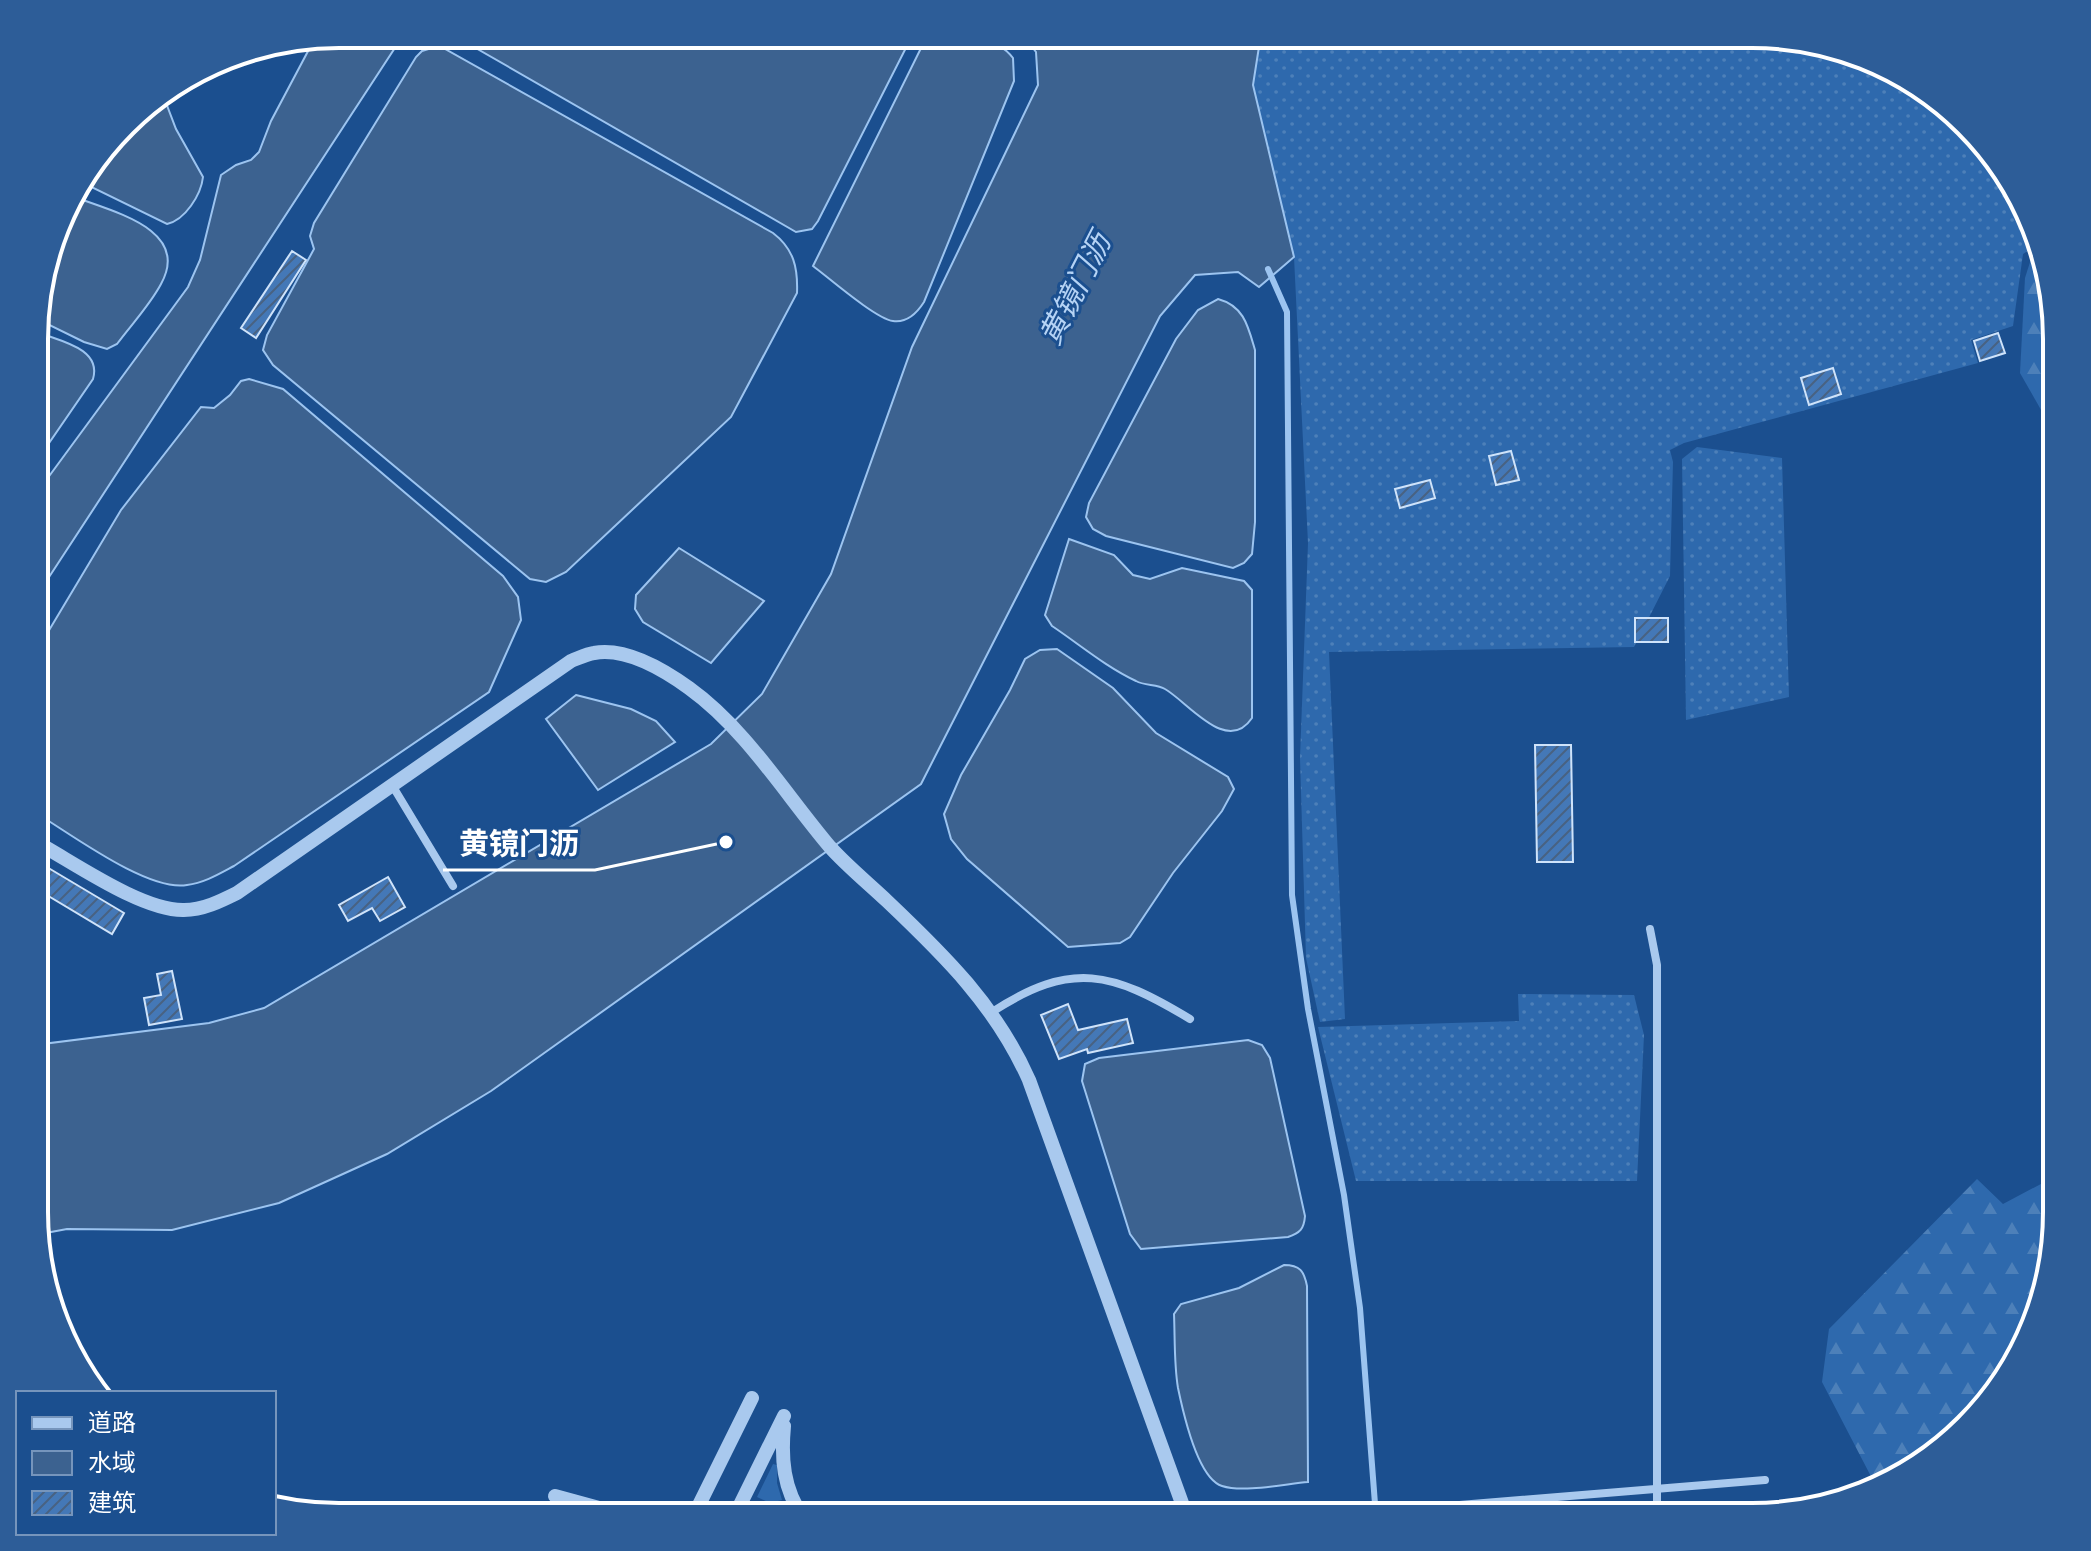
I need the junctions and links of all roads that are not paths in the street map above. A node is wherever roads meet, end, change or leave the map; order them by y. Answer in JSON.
{"nodes":[{"id":1,"x":392,"y":785,"type":"junction"},
{"id":2,"x":48,"y":848,"type":"edge"},
{"id":3,"x":453,"y":886,"type":"dead end"},
{"id":4,"x":1650,"y":929,"type":"dead end"},
{"id":5,"x":992,"y":1012,"type":"junction"},
{"id":6,"x":1190,"y":1019,"type":"dead end"},
{"id":7,"x":752,"y":1398,"type":"dead end"},
{"id":8,"x":1765,"y":1480,"type":"dead end"},
{"id":9,"x":1657,"y":1489,"type":"junction"},
{"id":10,"x":555,"y":1496,"type":"dead end"},
{"id":11,"x":581,"y":1503,"type":"edge"},
{"id":12,"x":700,"y":1503,"type":"edge"},
{"id":13,"x":741,"y":1503,"type":"edge"},
{"id":14,"x":793,"y":1503,"type":"edge"},
{"id":15,"x":1182,"y":1503,"type":"edge"},
{"id":16,"x":1486,"y":1503,"type":"edge"},
{"id":17,"x":1657,"y":1503,"type":"edge"}],
"edges":[{"from":1,"to":2,"type":"street"},
{"from":1,"to":3,"type":"street"},
{"from":1,"to":5,"type":"street"},
{"from":4,"to":9,"type":"street"},
{"from":5,"to":6,"type":"street"},
{"from":5,"to":15,"type":"street"},
{"from":7,"to":12,"type":"street"},
{"from":8,"to":9,"type":"street"},
{"from":9,"to":16,"type":"street"},
{"from":9,"to":17,"type":"street"},
{"from":10,"to":11,"type":"street"},
{"from":13,"to":14,"type":"street"}]}
